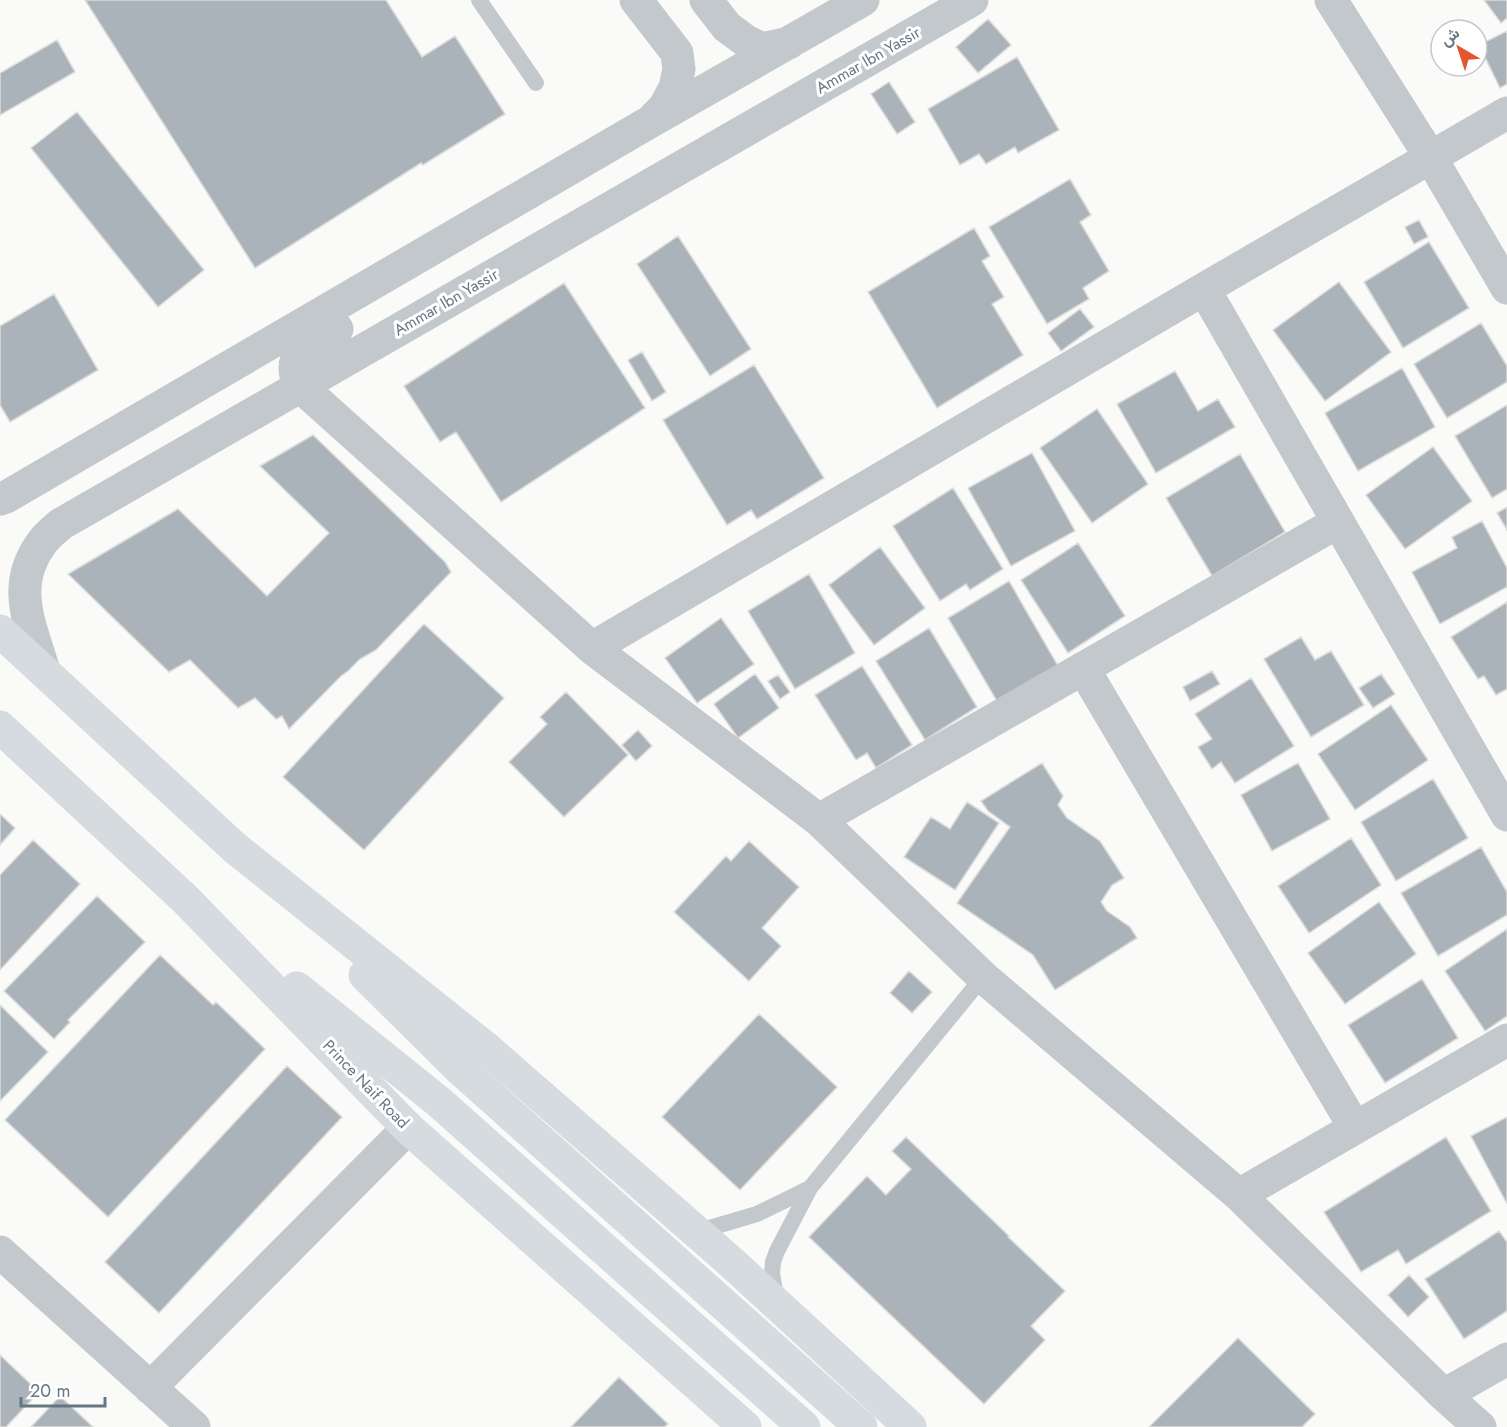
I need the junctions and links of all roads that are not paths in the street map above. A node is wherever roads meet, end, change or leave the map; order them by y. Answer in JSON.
{"nodes":[{"id":1,"x":479,"y":0,"type":"edge"},
{"id":2,"x":636,"y":0,"type":"edge"},
{"id":3,"x":706,"y":0,"type":"edge"},
{"id":4,"x":863,"y":0,"type":"edge"},
{"id":5,"x":972,"y":0,"type":"edge"},
{"id":6,"x":1331,"y":0,"type":"edge"},
{"id":7,"x":790,"y":43,"type":"junction"},
{"id":8,"x":536,"y":83,"type":"dead end"},
{"id":9,"x":1507,"y":113,"type":"edge"},
{"id":10,"x":648,"y":123,"type":"junction"},
{"id":11,"x":1431,"y":158,"type":"junction"},
{"id":12,"x":516,"y":201,"type":"junction"},
{"id":13,"x":1507,"y":288,"type":"edge"},
{"id":14,"x":1204,"y":289,"type":"junction"},
{"id":15,"x":300,"y":386,"type":"junction"},
{"id":16,"x":0,"y":499,"type":"edge"},
{"id":17,"x":1338,"y":522,"type":"junction"},
{"id":18,"x":0,"y":631,"type":"edge"},
{"id":19,"x":592,"y":648,"type":"junction"},
{"id":20,"x":1083,"y":668,"type":"junction"},
{"id":21,"x":44,"y":671,"type":"junction"},
{"id":22,"x":0,"y":727,"type":"edge"},
{"id":23,"x":1507,"y":815,"type":"edge"},
{"id":24,"x":819,"y":820,"type":"junction"},
{"id":25,"x":235,"y":848,"type":"junction"},
{"id":26,"x":185,"y":899,"type":"junction"},
{"id":27,"x":983,"y":977,"type":"junction"},
{"id":28,"x":1507,"y":1040,"type":"edge"},
{"id":29,"x":408,"y":1128,"type":"junction"},
{"id":30,"x":1355,"y":1128,"type":"junction"},
{"id":31,"x":810,"y":1188,"type":"junction"},
{"id":32,"x":1239,"y":1195,"type":"junction"},
{"id":33,"x":696,"y":1232,"type":"junction"},
{"id":34,"x":3,"y":1260,"type":"edge"},
{"id":35,"x":777,"y":1305,"type":"junction"},
{"id":36,"x":1507,"y":1359,"type":"edge"},
{"id":37,"x":150,"y":1388,"type":"junction"},
{"id":38,"x":1444,"y":1395,"type":"junction"},
{"id":39,"x":194,"y":1427,"type":"edge"},
{"id":40,"x":745,"y":1427,"type":"edge"},
{"id":41,"x":804,"y":1427,"type":"edge"},
{"id":42,"x":861,"y":1427,"type":"edge"},
{"id":43,"x":910,"y":1427,"type":"edge"},
{"id":44,"x":1480,"y":1427,"type":"edge"}],
"edges":[{"from":1,"to":8,"type":"lane"},
{"from":2,"to":10,"type":"street"},
{"from":3,"to":7,"type":"street"},
{"from":4,"to":7,"type":"street"},
{"from":5,"to":15,"type":"street","name":"Ammar Ibn Yassir"},
{"from":6,"to":11,"type":"street"},
{"from":7,"to":10,"type":"street"},
{"from":9,"to":11,"type":"street"},
{"from":10,"to":12,"type":"street"},
{"from":11,"to":13,"type":"street"},
{"from":11,"to":14,"type":"street"},
{"from":12,"to":15,"type":"street"},
{"from":12,"to":16,"type":"street"},
{"from":14,"to":17,"type":"street"},
{"from":14,"to":19,"type":"street"},
{"from":15,"to":19,"type":"street"},
{"from":15,"to":21,"type":"street","name":"Ammar Ibn Yassir"},
{"from":17,"to":20,"type":"street"},
{"from":17,"to":23,"type":"street"},
{"from":18,"to":21,"type":"main road"},
{"from":19,"to":24,"type":"street"},
{"from":20,"to":24,"type":"street"},
{"from":20,"to":30,"type":"street"},
{"from":21,"to":25,"type":"main road"},
{"from":22,"to":26,"type":"main road","name":"Prince Naif Road"},
{"from":24,"to":27,"type":"street"},
{"from":25,"to":33,"type":"main road"},
{"from":25,"to":42,"type":"main road"},
{"from":26,"to":29,"type":"main road","name":"Prince Naif Road"},
{"from":26,"to":41,"type":"main road"},
{"from":27,"to":31,"type":"lane"},
{"from":27,"to":32,"type":"street"},
{"from":28,"to":30,"type":"street"},
{"from":29,"to":37,"type":"street"},
{"from":29,"to":40,"type":"main road","name":"Prince Naif Road"},
{"from":30,"to":32,"type":"street"},
{"from":31,"to":33,"type":"lane"},
{"from":31,"to":35,"type":"lane"},
{"from":32,"to":38,"type":"street"},
{"from":33,"to":35,"type":"main road"},
{"from":34,"to":37,"type":"street"},
{"from":35,"to":43,"type":"main road"},
{"from":36,"to":38,"type":"street"},
{"from":37,"to":39,"type":"street"},
{"from":38,"to":44,"type":"street"}]}
